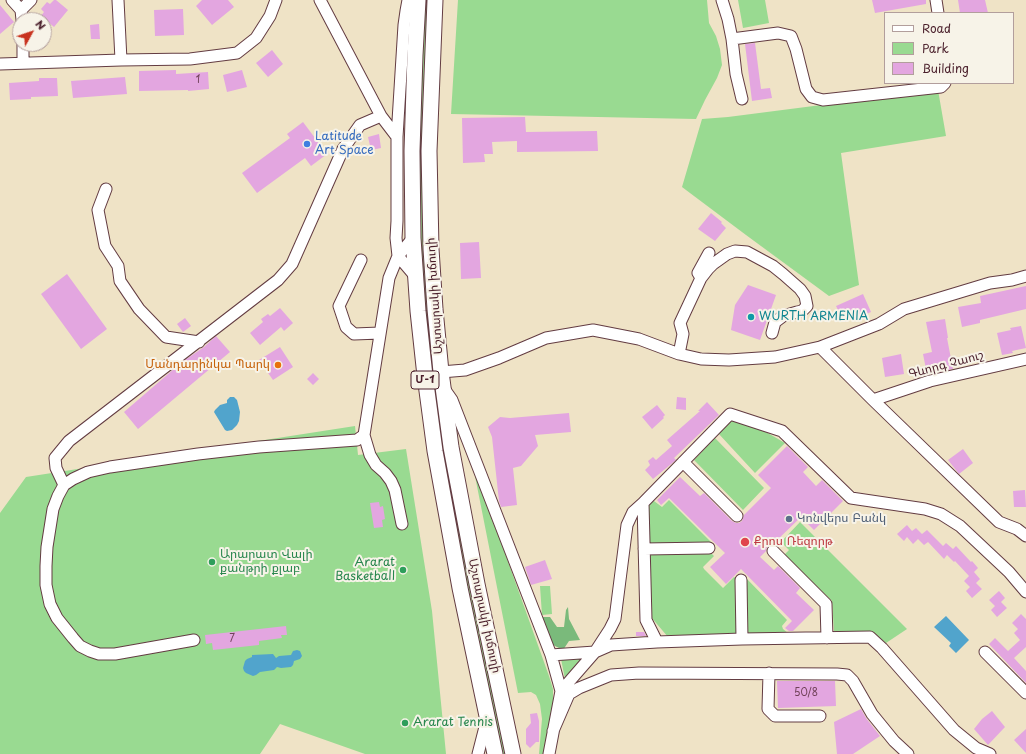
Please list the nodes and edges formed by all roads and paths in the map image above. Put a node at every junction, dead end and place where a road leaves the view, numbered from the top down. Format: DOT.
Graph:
graph roads {
  1 [pos="12,0"];
  2 [pos="31,0"];
  3 [pos="118,0"];
  4 [pos="276,0"];
  5 [pos="320,0"];
  6 [pos="408,0"];
  7 [pos="418,0"];
  8 [pos="435,0"];
  9 [pos="722,0"];
  10 [pos="936,0"];
  11 [pos="19,12"];
  12 [pos="23,12"];
  13 [pos="938,12"];
  14 [pos="732,39"];
  15 [pos="23,52"];
  16 [pos="122,60"];
  17 [pos="23,63"];
  18 [pos="0,64"];
  19 [pos="944,84"];
  20 [pos="742,99"];
  21 [pos="381,116"];
  22 [pos="398,137"];
  23 [pos="106,189"];
  24 [pos="413,238"];
  25 [pos="710,253"];
  26 [pos="398,256"];
  27 [pos="361,260"];
  28 [pos="415,276"];
  29 [pos="1026,276"];
  30 [pos="701,278"];
  31 [pos="772,332"];
  32 [pos="380,333"];
  33 [pos="198,342"];
  34 [pos="820,347"];
  35 [pos="679,354"];
  36 [pos="1026,359"];
  37 [pos="441,372"];
  38 [pos="443,388"];
  39 [pos="873,400"];
  40 [pos="364,435"];
  41 [pos="683,462"];
  42 [pos="64,485"];
  43 [pos="643,503"];
  44 [pos="737,516"];
  45 [pos="1026,523"];
  46 [pos="402,524"];
  47 [pos="1011,526"];
  48 [pos="1026,536"];
  49 [pos="710,548"];
  50 [pos="644,549"];
  51 [pos="773,551"];
  52 [pos="741,580"];
  53 [pos="1026,592"];
  54 [pos="827,638"];
  55 [pos="742,639"];
  56 [pos="194,640"];
  57 [pos="657,642"];
  58 [pos="595,652"];
  59 [pos="985,652"];
  60 [pos="551,655"];
  61 [pos="769,673"];
  62 [pos="560,691"];
  63 [pos="1026,693"];
  64 [pos="820,716"];
  65 [pos="487,717"];
  66 [pos="553,730"];
  67 [pos="491,734"];
  68 [pos="478,754"];
  69 [pos="489,754"];
  70 [pos="495,754"];
  71 [pos="513,754"];
  72 [pos="549,754"];
  73 [pos="908,754"];
  74 [pos="990,754"];
  1 -- 11 [label="street"];
  2 -- 12 [label="street"];
  3 -- 16 [label="street"];
  4 -- 16 [label="street"];
  5 -- 21 [label="street"];
  6 -- 22 [label="street"];
  7 -- 24 [label="highway, Աշտարակի խճուղի / Մ-1"];
  8 -- 37 [label="highway, Աշտարակի խճուղի / Մ-1"];
  9 -- 14 [label="street"];
  10 -- 13 [label="street"];
  14 -- 19 [label="street"];
  14 -- 20 [label="street"];
  15 -- 17 [label="street"];
  16 -- 17 [label="street"];
  17 -- 18 [label="street"];
  21 -- 22 [label="street"];
  21 -- 33 [label="street"];
  22 -- 26 [label="street"];
  23 -- 33 [label="street"];
  24 -- 26 [label="street"];
  24 -- 28 [label="highway, Աշտարակի խճուղի / Մ-1"];
  25 -- 30 [label="street"];
  26 -- 28 [label="street"];
  26 -- 32 [label="street"];
  27 -- 32 [label="street"];
  28 -- 65 [label="highway, Աշտարակի խճուղի / Մ-1"];
  29 -- 34 [label="street"];
  30 -- 31 [label="street"];
  30 -- 35 [label="street"];
  32 -- 40 [label="street"];
  33 -- 42 [label="street"];
  34 -- 35 [label="street"];
  34 -- 39 [label="street"];
  35 -- 37 [label="street"];
  36 -- 39 [label="street, Գևորգ Չաուշ"];
  37 -- 38 [label="highway, Աշտարակի խճուղի / Մ-1"];
  38 -- 60 [label="street"];
  38 -- 71 [label="highway, Աշտարակի խճուղի / Մ-1"];
  39 -- 47 [label="street"];
  40 -- 42 [label="street"];
  40 -- 46 [label="street"];
  41 -- 43 [label="street"];
  41 -- 44 [label="street"];
  41 -- 53 [label="street"];
  42 -- 56 [label="street"];
  43 -- 50 [label="street"];
  43 -- 58 [label="street"];
  45 -- 47 [label="street"];
  47 -- 48 [label="street"];
  49 -- 50 [label="street"];
  50 -- 57 [label="street"];
  51 -- 54 [label="street"];
  52 -- 55 [label="street"];
  54 -- 55 [label="street"];
  54 -- 74 [label="street"];
  55 -- 57 [label="street"];
  57 -- 58 [label="street"];
  58 -- 60 [label="street"];
  58 -- 62 [label="street"];
  59 -- 63 [label="street"];
  60 -- 62 [label="street"];
  61 -- 64 [label="street"];
  61 -- 66 [label="street"];
  61 -- 73 [label="street"];
  62 -- 66 [label="street"];
  65 -- 67 [label="highway, Աշտարակի խճուղի / Մ-1"];
  65 -- 68 [label="street"];
  66 -- 72 [label="street"];
  67 -- 69 [label="street"];
  67 -- 70 [label="highway, Աշտարակի խճուղի / Մ-1"];
}
